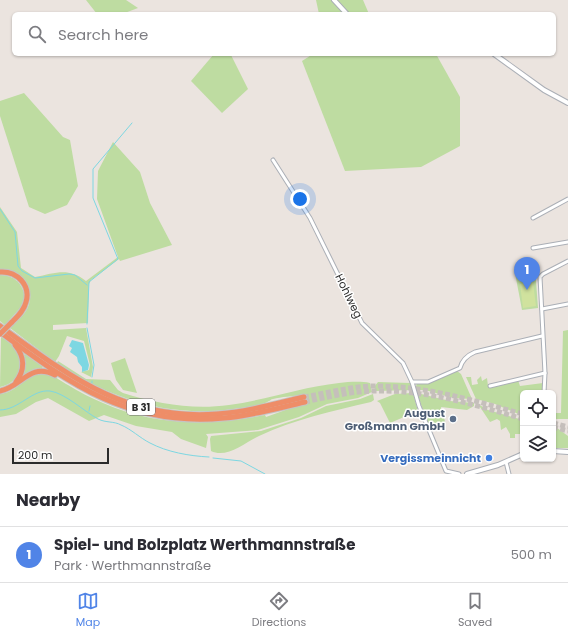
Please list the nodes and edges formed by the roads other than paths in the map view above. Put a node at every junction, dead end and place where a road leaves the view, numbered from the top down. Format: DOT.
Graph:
graph roads {
  1 [pos="334,0"];
  2 [pos="345,12"];
  3 [pos="497,56"];
  4 [pos="568,103"];
  5 [pos="273,160"];
  6 [pos="568,199"];
  7 [pos="533,218"];
  8 [pos="568,242"];
  9 [pos="533,248"];
  10 [pos="568,261"];
  11 [pos="0,272"];
  12 [pos="568,304"];
  13 [pos="542,309"];
  14 [pos="0,326"];
  15 [pos="0,333"];
  16 [pos="542,336"];
  17 [pos="9,338"];
  18 [pos="545,373"];
  19 [pos="68,381"];
  20 [pos="412,382"];
  21 [pos="14,384"];
  22 [pos="490,386"];
  23 [pos="544,390"];
  24 [pos="0,391"];
  25 [pos="556,451"];
  26 [pos="568,452"];
  27 [pos="520,455"];
  28 [pos="506,462"];
  29 [pos="486,468"];
  30 [pos="459,474"];
  31 [pos="467,474"];
  32 [pos="487,474"];
  33 [pos="509,474"];
  1 -- 2 [label="street"];
  3 -- 4 [label="street"];
  5 -- 20 [label="street, Hohlweg"];
  6 -- 7 [label="street"];
  8 -- 9 [label="street"];
  10 -- 13 [label="street"];
  11 -- 15 [label="highway, bridge"];
  12 -- 13 [label="street"];
  13 -- 16 [label="street"];
  14 -- 19 [label="highway, B 31"];
  15 -- 17 [label="highway, B 31"];
  16 -- 18 [label="street"];
  16 -- 20 [label="street"];
  17 -- 19 [label="highway, B 31"];
  17 -- 21 [label="highway"];
  18 -- 22 [label="street"];
  18 -- 23 [label="street"];
  19 -- 21 [label="highway"];
  20 -- 30 [label="street, Hohlweg"];
  21 -- 24 [label="highway"];
  25 -- 26 [label="street"];
  27 -- 28 [label="street"];
  28 -- 29 [label="street"];
  28 -- 33 [label="street"];
  29 -- 31 [label="street"];
  29 -- 32 [label="street"];
}
